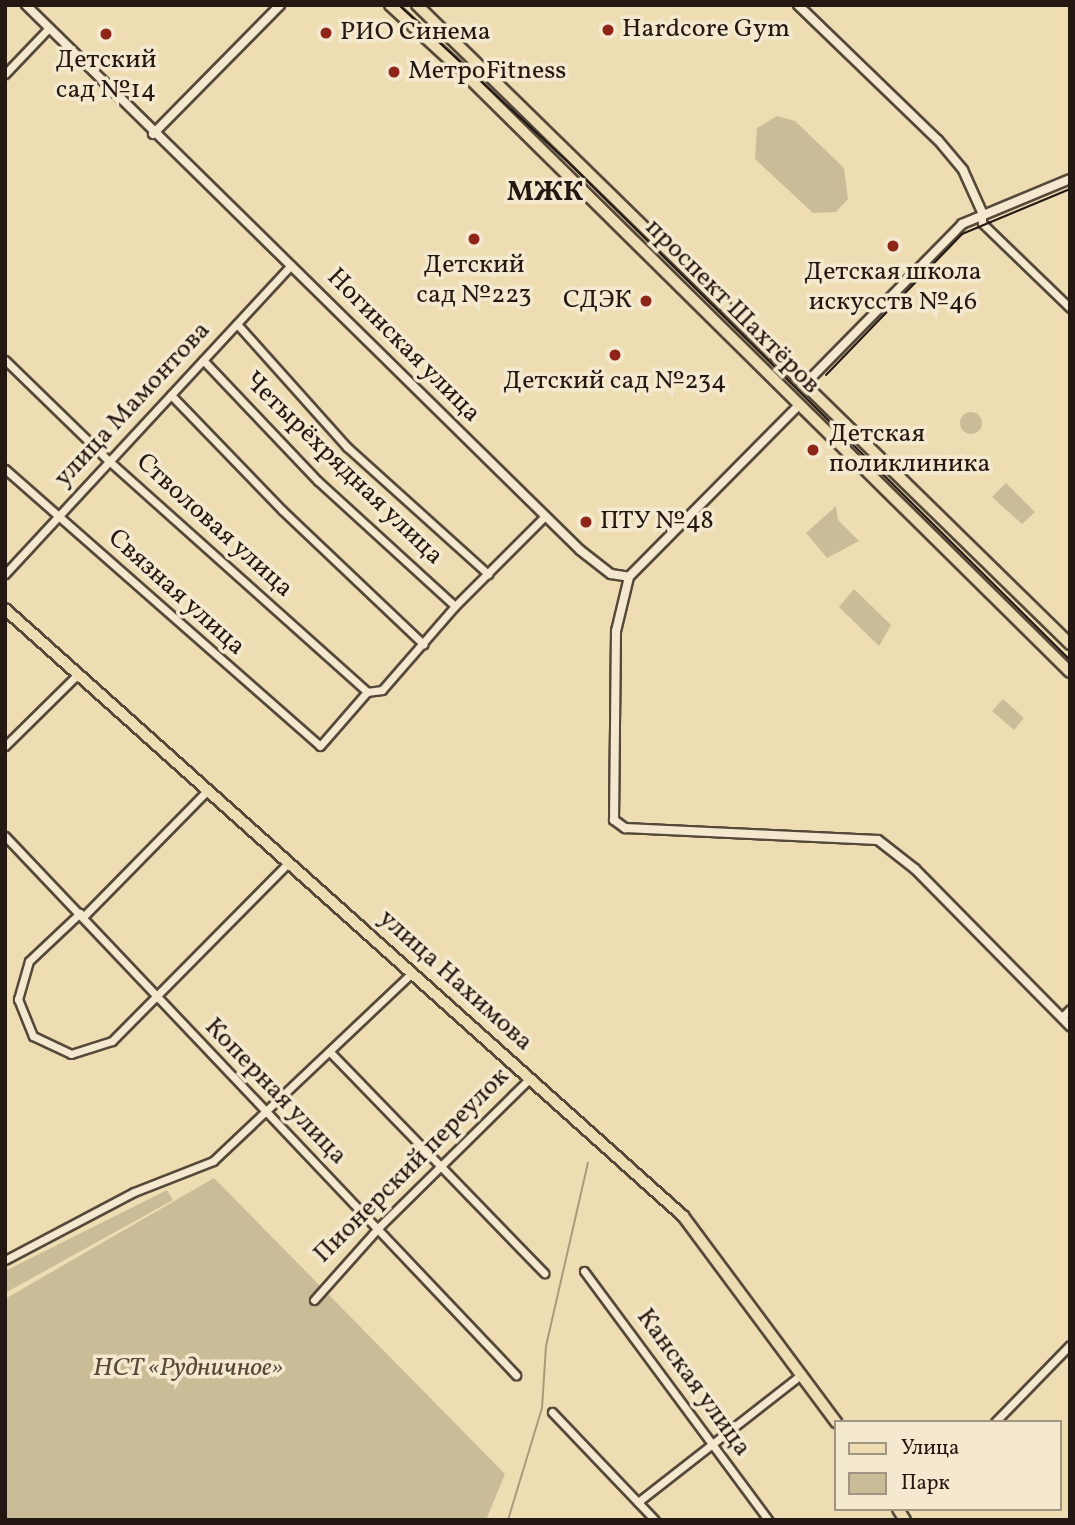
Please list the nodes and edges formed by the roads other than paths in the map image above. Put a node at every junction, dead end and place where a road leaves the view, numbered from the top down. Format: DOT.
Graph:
graph roads {
  1 [pos="26,5"];
  2 [pos="280,5"];
  3 [pos="390,5"];
  4 [pos="418,5"];
  5 [pos="798,5"];
  6 [pos="49,28"];
  7 [pos="5,74"];
  8 [pos="153,134"];
  9 [pos="1070,179"];
  10 [pos="982,212"];
  11 [pos="291,265"];
  12 [pos="1070,308"];
  13 [pos="237,324"];
  14 [pos="5,360"];
  15 [pos="202,360"];
  16 [pos="806,383"];
  17 [pos="170,395"];
  18 [pos="797,407"];
  19 [pos="109,461"];
  20 [pos="5,470"];
  21 [pos="59,516"];
  22 [pos="545,516"];
  23 [pos="5,574"];
  24 [pos="488,574"];
  25 [pos="629,577"];
  26 [pos="455,606"];
  27 [pos="5,609"];
  28 [pos="423,644"];
  29 [pos="1070,644"];
  30 [pos="1070,672"];
  31 [pos="78,674"];
  32 [pos="367,692"];
  33 [pos="5,746"];
  34 [pos="208,790"];
  35 [pos="5,836"];
  36 [pos="288,863"];
  37 [pos="81,915"];
  38 [pos="413,972"];
  39 [pos="156,998"];
  40 [pos="1070,1009"];
  41 [pos="1062,1017"];
  42 [pos="1070,1026"];
  43 [pos="330,1052"];
  44 [pos="530,1078"];
  45 [pos="265,1114"];
  46 [pos="443,1164"];
  47 [pos="379,1227"];
  48 [pos="5,1260"];
  49 [pos="584,1270"];
  50 [pos="544,1273"];
  51 [pos="314,1300"];
  52 [pos="1070,1345"];
  53 [pos="802,1374"];
  54 [pos="516,1375"];
  55 [pos="552,1412"];
  56 [pos="997,1420"];
  57 [pos="834,1421"];
  58 [pos="711,1443"];
  59 [pos="638,1502"];
  60 [pos="655,1520"];
  61 [pos="768,1520"];
  1 -- 6 [label="street, Ногинская улица"];
  2 -- 8 [label="street"];
  3 -- 18 [label="main road, проспект Шахтёров"];
  4 -- 16 [label="main road, проспект Шахтёров"];
  5 -- 10 [label="street"];
  6 -- 7 [label="street"];
  6 -- 8 [label="street, Ногинская улица"];
  8 -- 11 [label="street, Ногинская улица"];
  9 -- 10 [label="street"];
  10 -- 12 [label="street"];
  10 -- 16 [label="street"];
  11 -- 13 [label="street, улица Мамонтова"];
  11 -- 22 [label="street, Ногинская улица"];
  13 -- 15 [label="street, улица Мамонтова"];
  13 -- 24 [label="street"];
  14 -- 19 [label="street, Стволовая улица"];
  15 -- 17 [label="street, улица Мамонтова"];
  15 -- 26 [label="street, Четырёхрядная улица"];
  16 -- 29 [label="main road, проспект Шахтёров"];
  17 -- 19 [label="street, улица Мамонтова"];
  17 -- 28 [label="street"];
  18 -- 25 [label="street"];
  18 -- 30 [label="main road, проспект Шахтёров"];
  19 -- 21 [label="street, улица Мамонтова"];
  19 -- 32 [label="street, Стволовая улица"];
  20 -- 21 [label="street, Связная улица"];
  21 -- 23 [label="street, улица Мамонтова"];
  21 -- 32 [label="street, Связная улица"];
  22 -- 24 [label="street"];
  22 -- 25 [label="street, Ногинская улица"];
  24 -- 26 [label="street"];
  25 -- 41 [label="street"];
  26 -- 28 [label="street"];
  27 -- 31 [label="main road, улица Нахимова"];
  28 -- 32 [label="street"];
  31 -- 33 [label="street"];
  31 -- 34 [label="main road, улица Нахимова"];
  34 -- 36 [label="main road, улица Нахимова"];
  34 -- 37 [label="street"];
  35 -- 37 [label="street, Коперная улица"];
  36 -- 38 [label="main road, улица Нахимова"];
  36 -- 39 [label="street"];
  37 -- 39 [label="street, Коперная улица"];
  37 -- 39 [label="street"];
  38 -- 43 [label="street"];
  38 -- 44 [label="main road, улица Нахимова"];
  39 -- 45 [label="street, Коперная улица"];
  40 -- 41 [label="street"];
  41 -- 42 [label="street"];
  43 -- 45 [label="street"];
  43 -- 46 [label="street"];
  44 -- 46 [label="street, Пионерский переулок"];
  44 -- 53 [label="main road, улица Нахимова"];
  45 -- 47 [label="street, Коперная улица"];
  45 -- 48 [label="street"];
  46 -- 47 [label="street, Пионерский переулок"];
  46 -- 50 [label="street"];
  47 -- 51 [label="street, Пионерский переулок"];
  47 -- 54 [label="street, Коперная улица"];
  49 -- 58 [label="street, Канская улица"];
  52 -- 56 [label="street"];
  53 -- 57 [label="main road, улица Нахимова"];
  53 -- 58 [label="street"];
  55 -- 59 [label="street"];
  58 -- 59 [label="street"];
  58 -- 61 [label="street, Канская улица"];
  59 -- 60 [label="street"];
}
